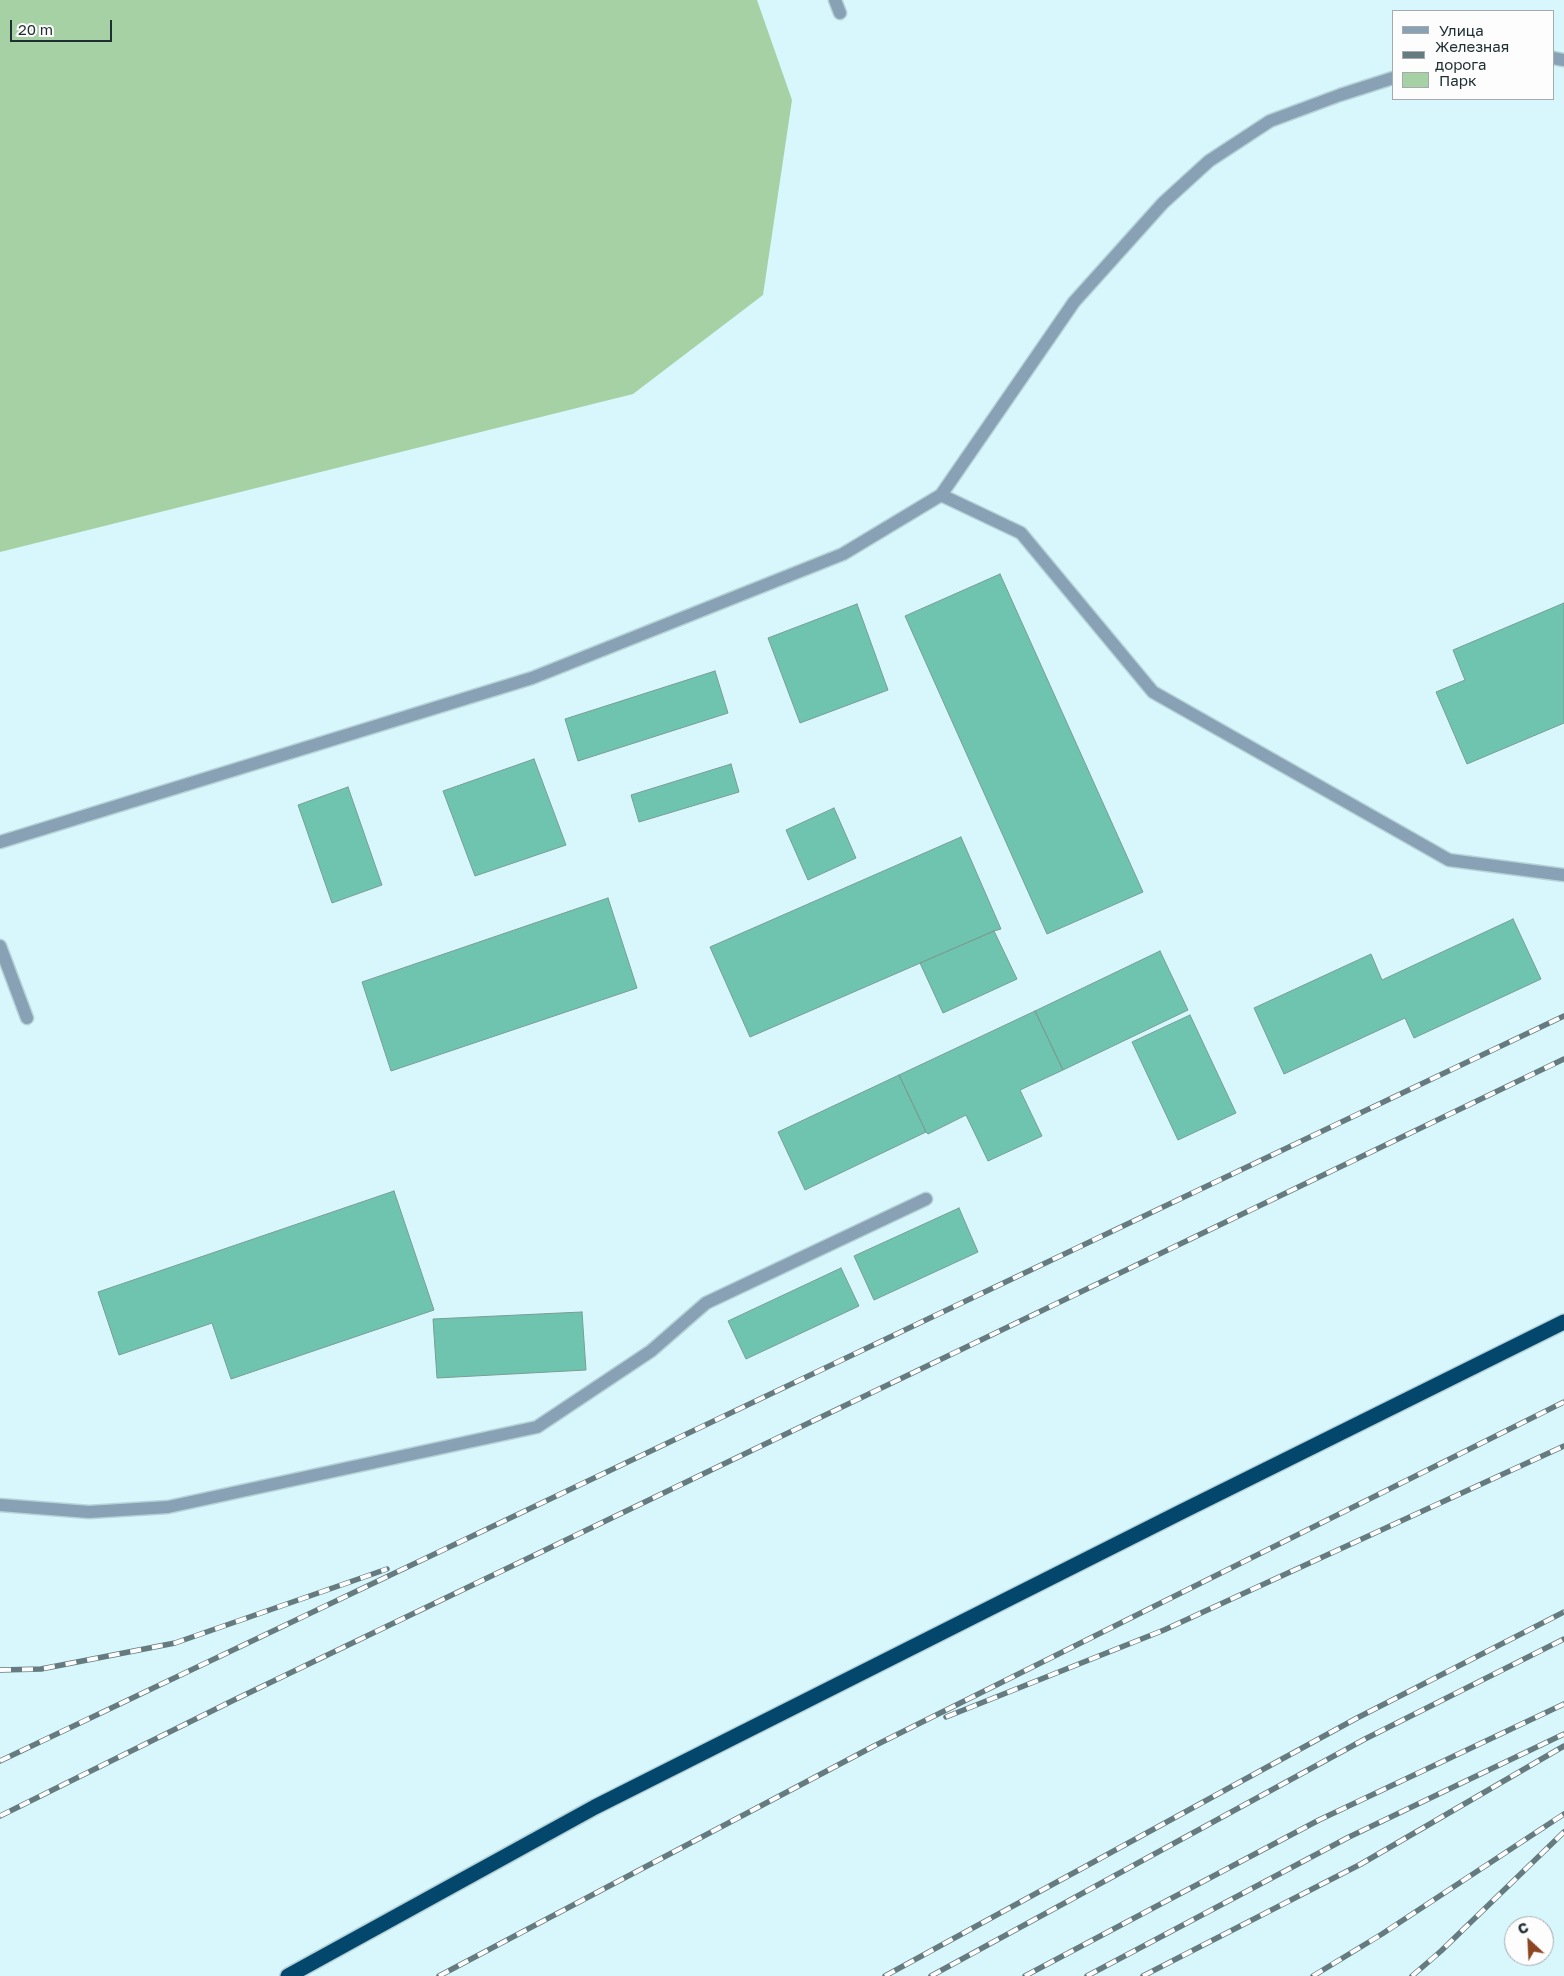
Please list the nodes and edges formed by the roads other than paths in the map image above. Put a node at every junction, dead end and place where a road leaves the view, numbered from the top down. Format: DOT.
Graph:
graph roads {
  1 [pos="835,0"];
  2 [pos="840,14"];
  3 [pos="1392,78"];
  4 [pos="941,495"];
  5 [pos="0,842"];
  6 [pos="1564,875"];
  7 [pos="0,946"];
  8 [pos="27,1018"];
  9 [pos="926,1199"];
  10 [pos="1564,1322"];
  11 [pos="0,1504"];
  12 [pos="288,1976"];
  1 -- 2 [label="street"];
  3 -- 4 [label="street"];
  4 -- 5 [label="street"];
  4 -- 6 [label="street"];
  7 -- 8 [label="street"];
  9 -- 11 [label="street"];
  10 -- 12 [label="highway"];
}
